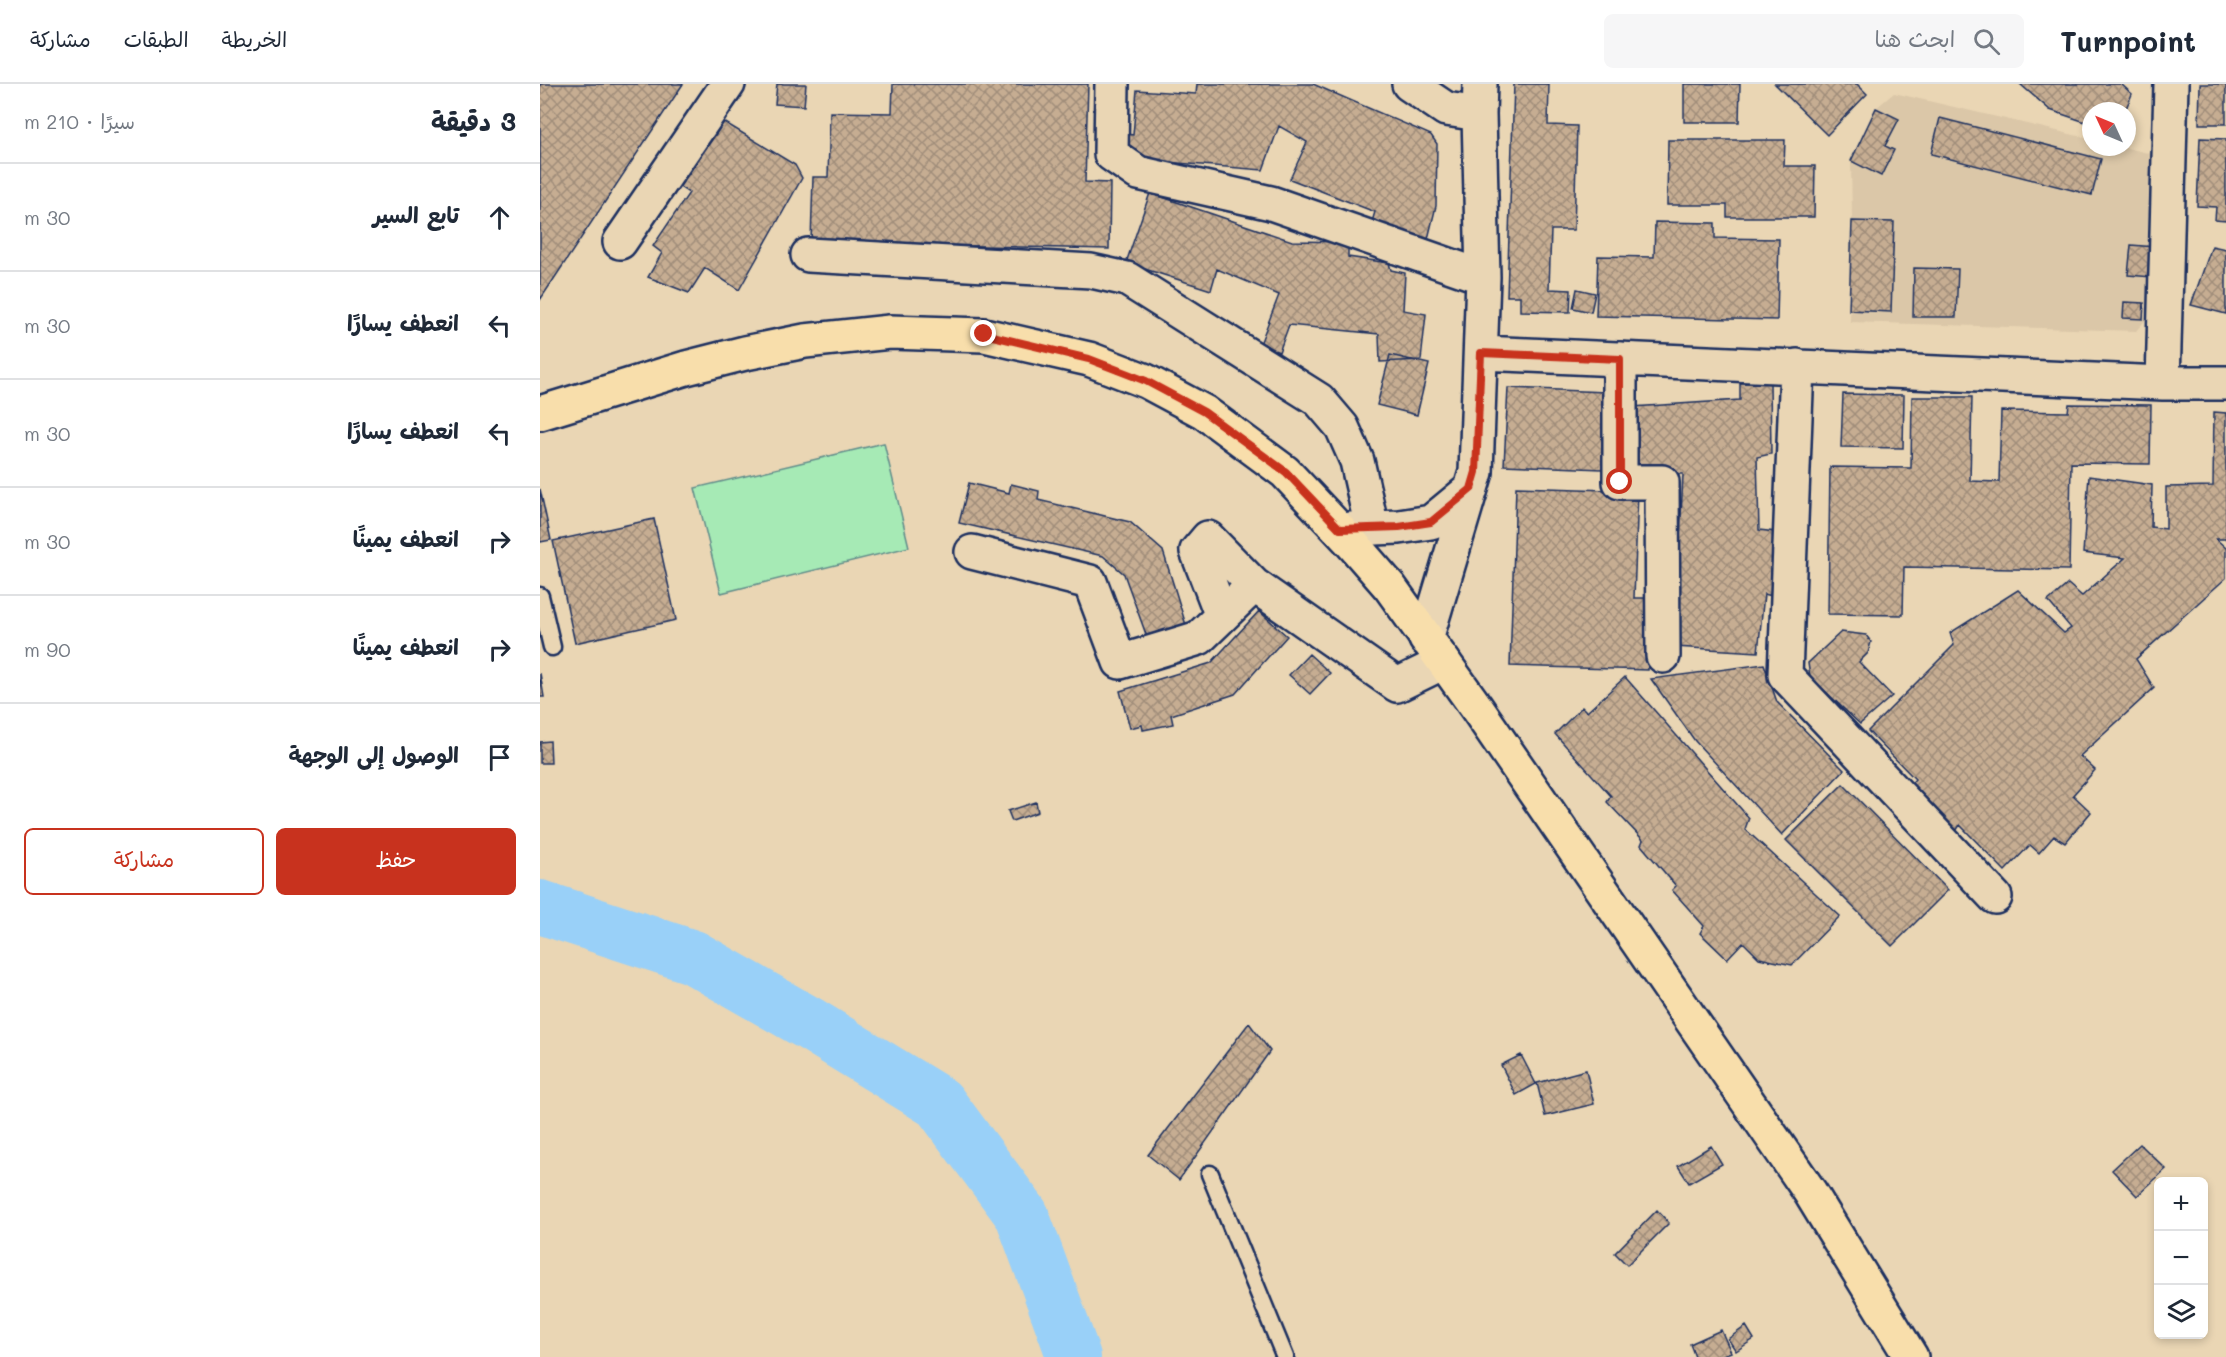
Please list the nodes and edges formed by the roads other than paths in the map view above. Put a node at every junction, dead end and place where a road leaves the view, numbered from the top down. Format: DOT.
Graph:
graph roads {
  1 [pos="728,84"];
  2 [pos="1112,84"];
  3 [pos="1408,84"];
  4 [pos="2171,84"];
  5 [pos="1479,99"];
  6 [pos="620,242"];
  7 [pos="808,255"];
  8 [pos="1483,277"];
  9 [pos="1481,353"];
  10 [pos="1620,359"];
  11 [pos="1797,366"];
  12 [pos="2163,383"];
  13 [pos="2226,383"];
  14 [pos="540,413"];
  15 [pos="1471,489"];
  16 [pos="1372,528"];
  17 [pos="1340,529"];
  18 [pos="972,552"];
  19 [pos="1254,585"];
  20 [pos="540,596"];
  21 [pos="1222,616"];
  22 [pos="552,646"];
  23 [pos="1435,650"];
  24 [pos="1663,656"];
  25 [pos="1995,897"];
  26 [pos="1210,1174"];
  27 [pos="1285,1357"];
  28 [pos="1911,1357"];
  1 -- 6 [label="street"];
  2 -- 8 [label="street"];
  3 -- 5 [label="street"];
  4 -- 12 [label="street"];
  5 -- 8 [label="street"];
  7 -- 16 [label="street"];
  8 -- 9 [label="street"];
  9 -- 10 [label="street"];
  9 -- 15 [label="street"];
  10 -- 11 [label="street"];
  10 -- 24 [label="street"];
  11 -- 12 [label="street"];
  11 -- 25 [label="street"];
  12 -- 13 [label="street"];
  14 -- 17 [label="main road"];
  15 -- 16 [label="street"];
  15 -- 23 [label="street"];
  16 -- 17 [label="street"];
  17 -- 23 [label="main road"];
  18 -- 21 [label="street"];
  19 -- 21 [label="street"];
  19 -- 21 [label="street"];
  19 -- 23 [label="street"];
  20 -- 22 [label="lane"];
  23 -- 28 [label="main road"];
  26 -- 27 [label="lane"];
}
